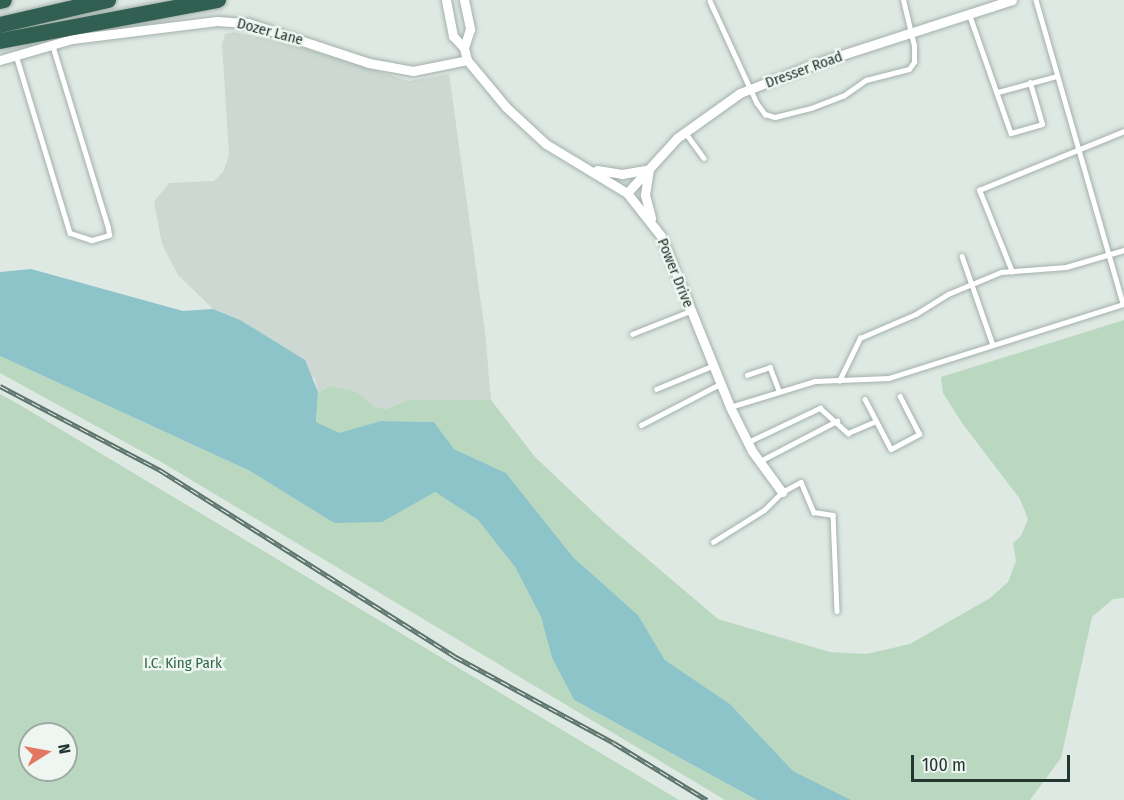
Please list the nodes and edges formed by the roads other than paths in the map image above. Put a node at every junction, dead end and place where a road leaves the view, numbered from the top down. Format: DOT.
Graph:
graph roads {
  1 [pos="108,0"];
  2 [pos="218,0"];
  3 [pos="446,0"];
  4 [pos="464,0"];
  5 [pos="903,0"];
  6 [pos="1012,0"];
  7 [pos="1036,0"];
  8 [pos="710,2"];
  9 [pos="970,16"];
  10 [pos="0,26"];
  11 [pos="913,35"];
  12 [pos="0,41"];
  13 [pos="52,44"];
  14 [pos="464,48"];
  15 [pos="16,55"];
  16 [pos="0,60"];
  17 [pos="467,60"];
  18 [pos="1058,76"];
  19 [pos="1030,83"];
  20 [pos="753,88"];
  21 [pos="998,92"];
  22 [pos="1124,131"];
  23 [pos="685,132"];
  24 [pos="1079,150"];
  25 [pos="704,158"];
  26 [pos="649,169"];
  27 [pos="592,170"];
  28 [pos="627,193"];
  29 [pos="655,228"];
  30 [pos="1124,250"];
  31 [pos="1109,255"];
  32 [pos="962,256"];
  33 [pos="1012,272"];
  34 [pos="972,284"];
  35 [pos="1124,304"];
  36 [pos="690,311"];
  37 [pos="633,334"];
  38 [pos="993,345"];
  39 [pos="712,366"];
  40 [pos="747,375"];
  41 [pos="839,381"];
  42 [pos="720,384"];
  43 [pos="656,389"];
  44 [pos="779,390"];
  45 [pos="900,397"];
  46 [pos="865,399"];
  47 [pos="730,407"];
  48 [pos="837,421"];
  49 [pos="876,421"];
  50 [pos="641,425"];
  51 [pos="748,442"];
  52 [pos="760,461"];
  53 [pos="782,492"];
  54 [pos="713,542"];
  55 [pos="837,611"];
  1 -- 10 [label="highway"];
  2 -- 12 [label="highway"];
  3 -- 14 [label="street, Power Drive"];
  4 -- 14 [label="street, Power Drive"];
  5 -- 11 [label="lane"];
  6 -- 9 [label="street, Dresser Road"];
  7 -- 18 [label="lane"];
  8 -- 20 [label="lane"];
  9 -- 11 [label="street, Dresser Road"];
  9 -- 21 [label="lane"];
  11 -- 20 [label="street, Dresser Road"];
  11 -- 20 [label="lane"];
  13 -- 15 [label="street, Dozer Lane"];
  13 -- 15 [label="lane"];
  13 -- 17 [label="street, Dozer Lane"];
  14 -- 17 [label="street, Power Drive"];
  15 -- 16 [label="street, Dozer Lane"];
  17 -- 27 [label="street, Power Drive"];
  18 -- 19 [label="lane"];
  18 -- 24 [label="lane"];
  19 -- 21 [label="lane"];
  19 -- 21 [label="lane"];
  20 -- 23 [label="street, Dresser Road"];
  22 -- 24 [label="lane"];
  23 -- 25 [label="lane"];
  23 -- 26 [label="street, Dresser Road"];
  24 -- 31 [label="lane"];
  24 -- 33 [label="lane"];
  26 -- 27 [label="street"];
  26 -- 28 [label="street, Dresser Road"];
  26 -- 29 [label="street"];
  27 -- 28 [label="street, Power Drive"];
  28 -- 29 [label="street, Power Drive"];
  29 -- 36 [label="street, Power Drive"];
  30 -- 31 [label="lane"];
  31 -- 33 [label="lane"];
  31 -- 35 [label="lane"];
  32 -- 34 [label="lane"];
  33 -- 34 [label="lane"];
  34 -- 38 [label="lane"];
  34 -- 41 [label="lane"];
  35 -- 38 [label="lane"];
  36 -- 37 [label="lane"];
  36 -- 39 [label="street, Power Drive"];
  38 -- 41 [label="lane"];
  39 -- 42 [label="street, Power Drive"];
  39 -- 43 [label="lane"];
  40 -- 44 [label="lane"];
  41 -- 44 [label="lane"];
  42 -- 47 [label="street, Power Drive"];
  42 -- 50 [label="lane"];
  44 -- 47 [label="lane"];
  45 -- 49 [label="lane"];
  46 -- 49 [label="lane"];
  47 -- 51 [label="street, Power Drive"];
  48 -- 49 [label="lane"];
  48 -- 51 [label="lane"];
  48 -- 52 [label="lane"];
  51 -- 52 [label="street, Power Drive"];
  52 -- 53 [label="street, Power Drive"];
  53 -- 54 [label="lane"];
  53 -- 55 [label="lane"];
}
